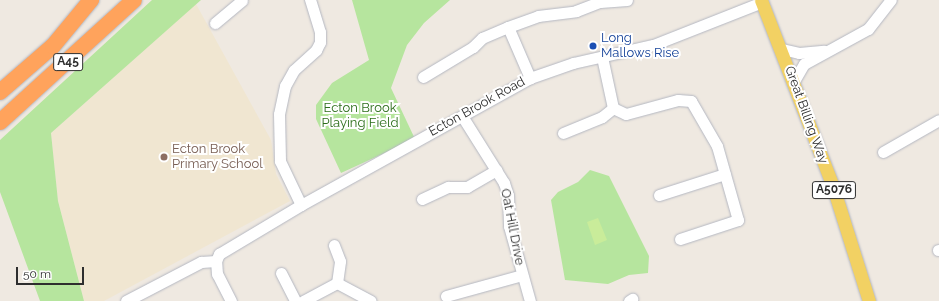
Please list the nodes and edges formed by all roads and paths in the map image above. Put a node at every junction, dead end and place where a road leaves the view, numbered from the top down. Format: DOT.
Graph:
graph roads {
  1 [pos="91,0"];
  2 [pos="102,0"];
  3 [pos="134,0"];
  4 [pos="242,0"];
  5 [pos="310,0"];
  6 [pos="627,0"];
  7 [pos="891,0"];
  8 [pos="761,1"];
  9 [pos="215,23"];
  10 [pos="508,26"];
  11 [pos="53,46"];
  12 [pos="782,49"];
  13 [pos="825,51"];
  14 [pos="602,57"];
  15 [pos="423,77"];
  16 [pos="530,78"];
  17 [pos="794,81"];
  18 [pos="0,92"];
  19 [pos="613,108"];
  20 [pos="462,116"];
  21 [pos="0,122"];
  22 [pos="937,124"];
  23 [pos="563,133"];
  24 [pos="883,152"];
  25 [pos="496,170"];
  26 [pos="725,174"];
  27 [pos="659,195"];
  28 [pos="422,199"];
  29 [pos="301,205"];
  30 [pos="680,240"];
  31 [pos="334,245"];
  32 [pos="216,260"];
  33 [pos="281,273"];
  34 [pos="522,275"];
  35 [pos="337,283"];
  36 [pos="446,296"];
  37 [pos="126,301"];
  38 [pos="231,301"];
  39 [pos="295,301"];
  40 [pos="302,301"];
  41 [pos="371,301"];
  42 [pos="530,301"];
  43 [pos="869,301"];
  1 -- 11 [label="highway"];
  2 -- 11 [label="highway, A45"];
  3 -- 21 [label="highway, A45"];
  4 -- 9 [label="street"];
  5 -- 29 [label="street"];
  6 -- 10 [label="street"];
  7 -- 13 [label="street"];
  8 -- 12 [label="main road, Great Billing Way / A5076"];
  8 -- 14 [label="street, Ecton Brook Road"];
  10 -- 15 [label="street"];
  10 -- 16 [label="street"];
  11 -- 18 [label="highway, A45"];
  12 -- 13 [label="street"];
  12 -- 17 [label="main road, Great Billing Way / A5076"];
  13 -- 17 [label="street"];
  14 -- 16 [label="street, Ecton Brook Road"];
  14 -- 19 [label="street"];
  16 -- 20 [label="street, Ecton Brook Road"];
  17 -- 43 [label="main road, Great Billing Way / A5076"];
  19 -- 23 [label="street"];
  19 -- 26 [label="street"];
  20 -- 25 [label="street, Oat Hill Drive"];
  20 -- 29 [label="street, Ecton Brook Road"];
  22 -- 24 [label="street"];
  25 -- 28 [label="street"];
  25 -- 34 [label="street, Oat Hill Drive"];
  26 -- 27 [label="street"];
  26 -- 30 [label="street"];
  29 -- 32 [label="street, Ecton Brook Road"];
  31 -- 35 [label="street"];
  32 -- 37 [label="street"];
  32 -- 38 [label="street"];
  33 -- 39 [label="street"];
  34 -- 36 [label="street"];
  34 -- 42 [label="street, Oat Hill Drive"];
  35 -- 40 [label="street"];
  35 -- 41 [label="street"];
}
